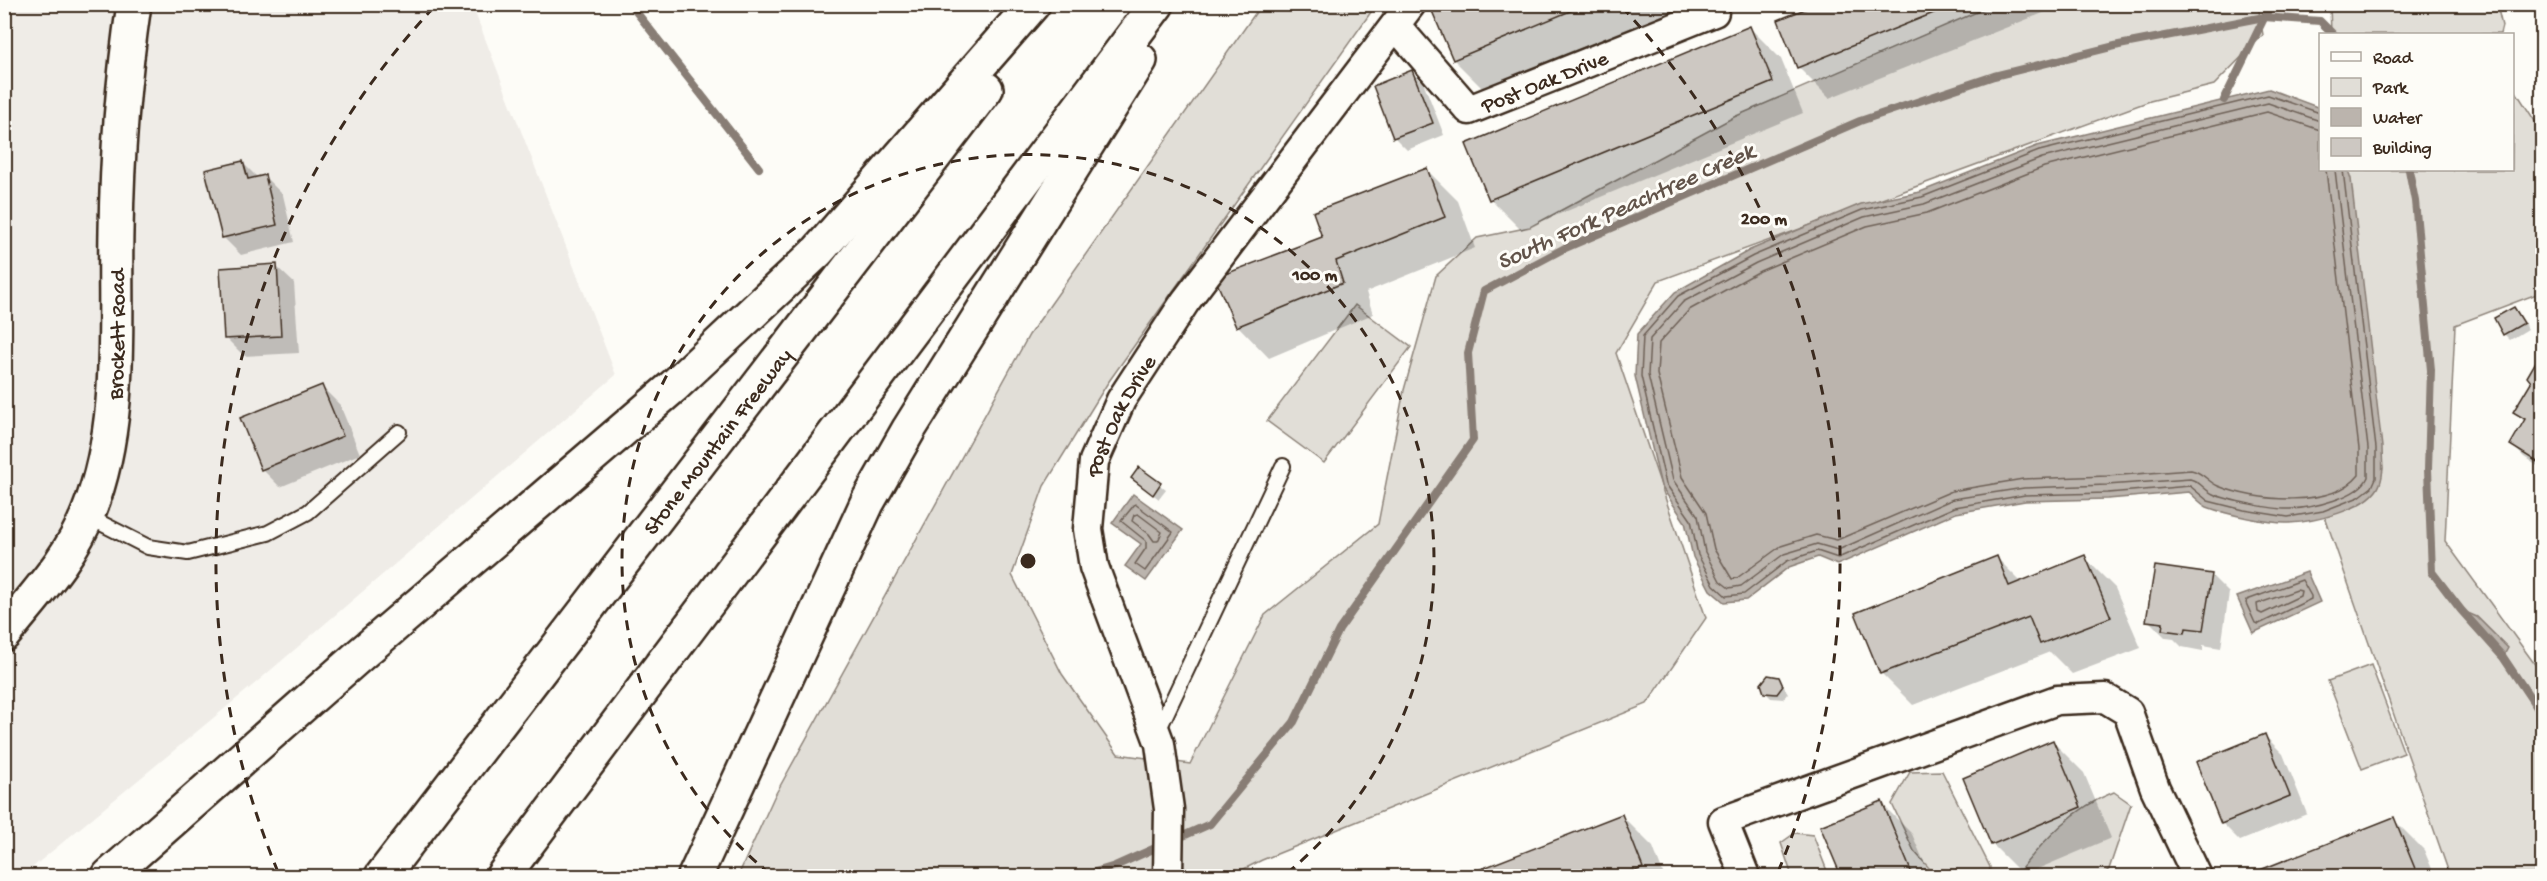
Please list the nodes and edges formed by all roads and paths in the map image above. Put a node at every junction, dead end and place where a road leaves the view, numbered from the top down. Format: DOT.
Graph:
graph roads {
  1 [pos="134,4"];
  2 [pos="1033,4"];
  3 [pos="1051,4"];
  4 [pos="1157,4"];
  5 [pos="1175,4"];
  6 [pos="1711,4"];
  7 [pos="1403,15"];
  8 [pos="399,432"];
  9 [pos="1283,466"];
  10 [pos="87,516"];
  11 [pos="4,634"];
  12 [pos="1156,735"];
  13 [pos="1168,871"];
  14 [pos="109,876"];
  15 [pos="382,876"];
  16 [pos="503,876"];
  17 [pos="695,876"];
  18 [pos="1745,876"];
  19 [pos="2197,876"];
  1 -- 10 [label="main road, Brockett Road"];
  2 -- 14 [label="main road"];
  3 -- 15 [label="main road, Stone Mountain Freeway"];
  4 -- 16 [label="main road"];
  5 -- 17 [label="main road"];
  6 -- 7 [label="street, Post Oak Drive"];
  7 -- 12 [label="street, Post Oak Drive"];
  8 -- 10 [label="lane"];
  9 -- 12 [label="lane"];
  10 -- 11 [label="main road, Brockett Road"];
  12 -- 13 [label="street, Post Oak Drive"];
  18 -- 19 [label="street"];
}
